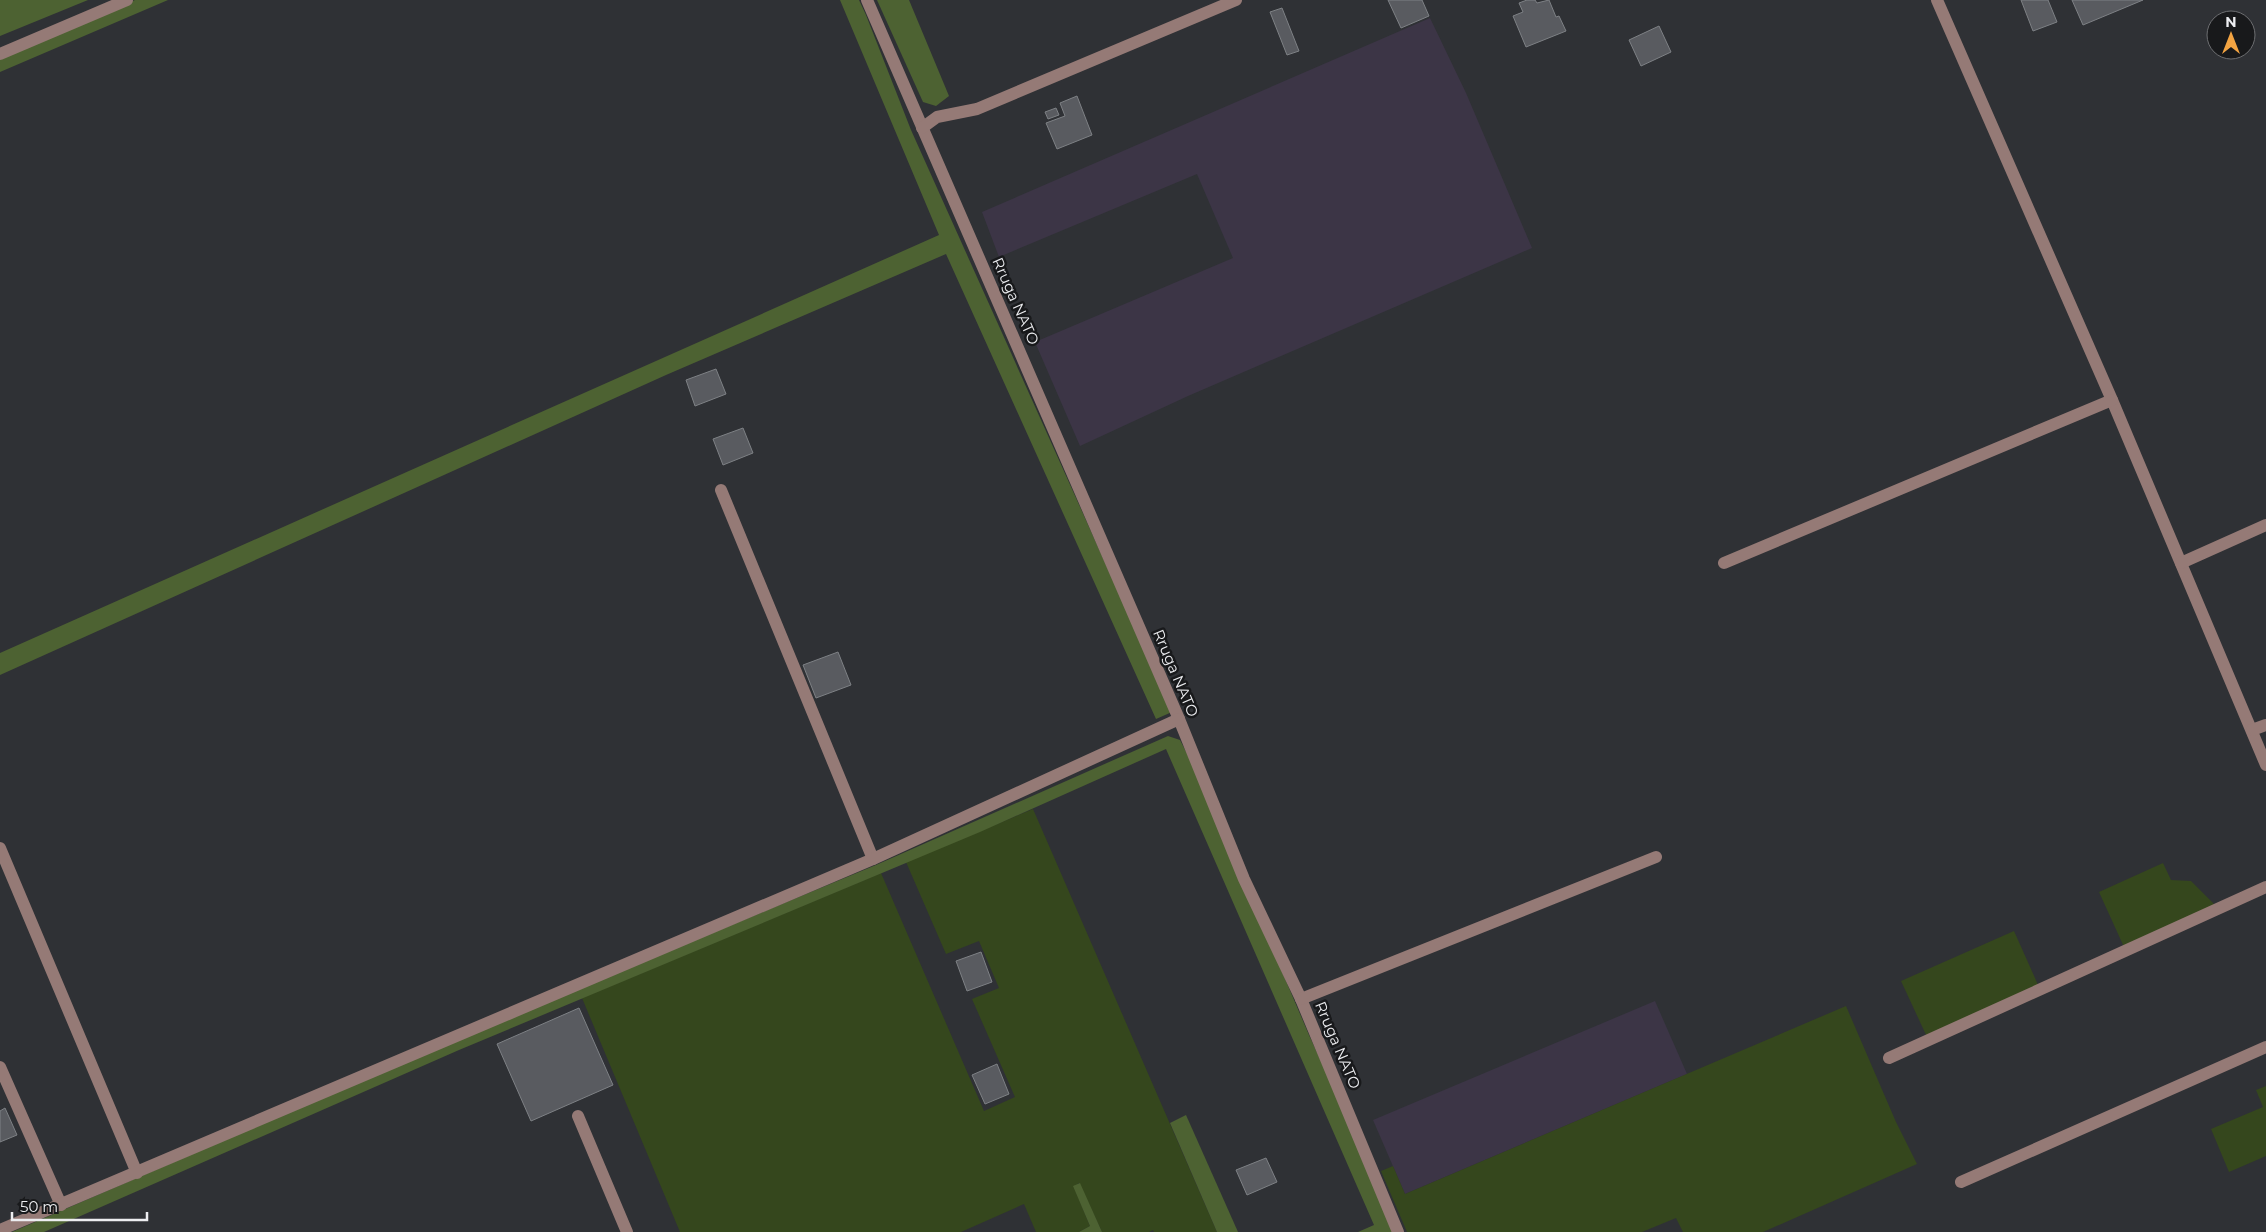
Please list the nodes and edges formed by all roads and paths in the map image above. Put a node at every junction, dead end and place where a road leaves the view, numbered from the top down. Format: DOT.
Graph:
graph roads {
  1 [pos="127,0"];
  2 [pos="867,0"];
  3 [pos="1236,0"];
  4 [pos="1937,0"];
  5 [pos="0,54"];
  6 [pos="922,128"];
  7 [pos="2112,400"];
  8 [pos="721,490"];
  9 [pos="2266,526"];
  10 [pos="1724,563"];
  11 [pos="2181,563"];
  12 [pos="1178,719"];
  13 [pos="2266,725"];
  14 [pos="2252,730"];
  15 [pos="2266,765"];
  16 [pos="0,848"];
  17 [pos="1656,856"];
  18 [pos="872,859"];
  19 [pos="2266,887"];
  20 [pos="1301,999"];
  21 [pos="2266,1047"];
  22 [pos="1889,1058"];
  23 [pos="0,1067"];
  24 [pos="578,1116"];
  25 [pos="137,1173"];
  26 [pos="1960,1182"];
  27 [pos="60,1205"];
  28 [pos="0,1230"];
  29 [pos="626,1232"];
  30 [pos="1398,1232"];
  1 -- 5 [label="street"];
  2 -- 6 [label="street, Rruga NATO"];
  3 -- 6 [label="street"];
  4 -- 7 [label="street"];
  6 -- 12 [label="street, Rruga NATO"];
  7 -- 10 [label="street"];
  7 -- 11 [label="street"];
  8 -- 18 [label="street"];
  9 -- 11 [label="street"];
  11 -- 14 [label="street"];
  12 -- 18 [label="street"];
  12 -- 20 [label="street, Rruga NATO"];
  13 -- 14 [label="street"];
  14 -- 15 [label="street"];
  16 -- 25 [label="street"];
  17 -- 20 [label="street"];
  18 -- 25 [label="street"];
  19 -- 22 [label="street"];
  20 -- 30 [label="street, Rruga NATO"];
  21 -- 26 [label="street"];
  23 -- 27 [label="street"];
  24 -- 29 [label="street"];
  25 -- 27 [label="street"];
  27 -- 28 [label="street"];
}
